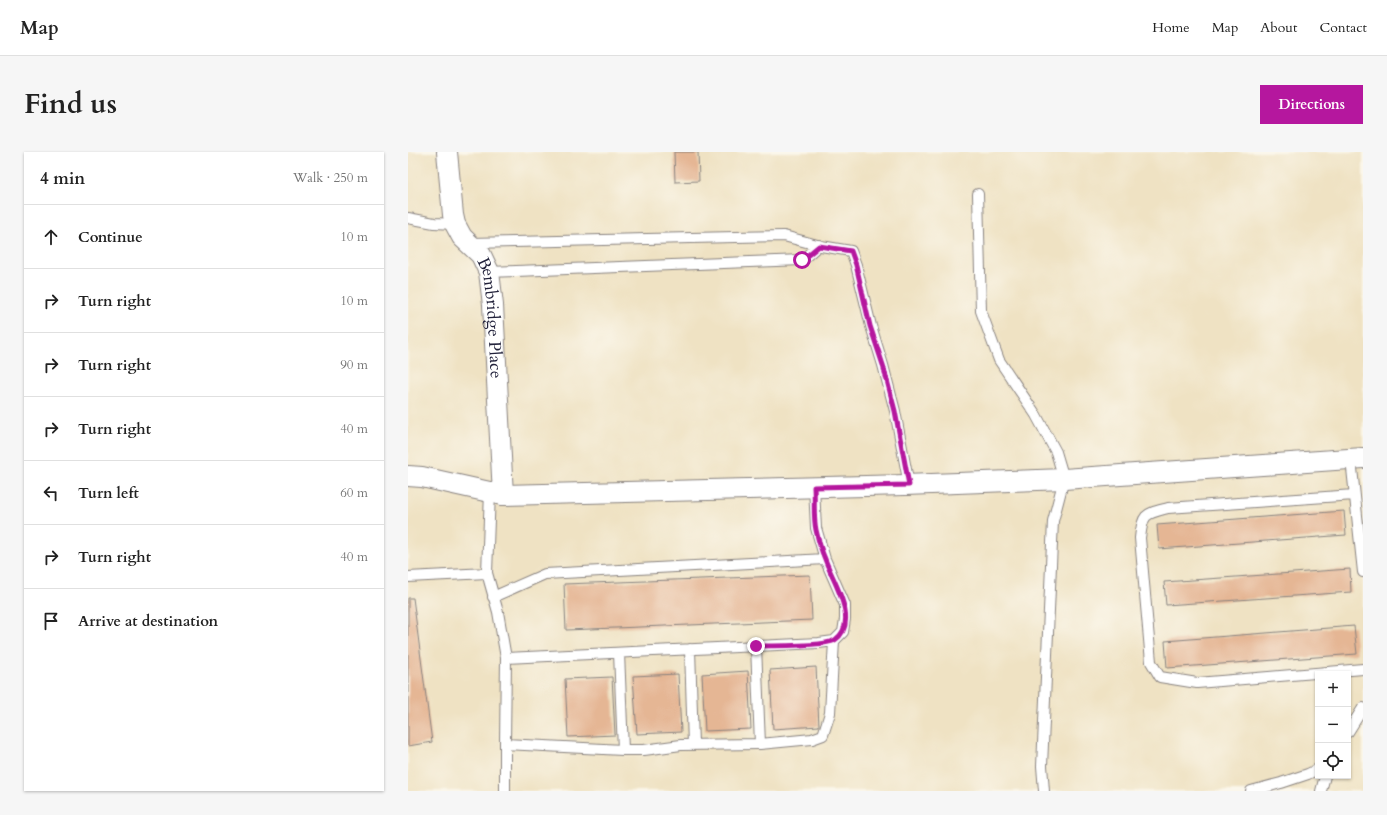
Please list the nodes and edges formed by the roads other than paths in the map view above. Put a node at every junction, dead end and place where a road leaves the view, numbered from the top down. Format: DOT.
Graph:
graph roads {
  1 [pos="447,152"];
  2 [pos="978,194"];
  3 [pos="408,218"];
  4 [pos="455,224"];
  5 [pos="470,244"];
  6 [pos="819,246"];
  7 [pos="489,272"];
  8 [pos="1357,458"];
  9 [pos="408,476"];
  10 [pos="1064,479"];
  11 [pos="909,485"];
  12 [pos="814,487"];
  13 [pos="496,493"];
  14 [pos="1354,495"];
  15 [pos="825,559"];
  16 [pos="1363,572"];
  17 [pos="487,573"];
  18 [pos="408,577"];
  19 [pos="494,597"];
  20 [pos="834,641"];
  21 [pos="756,646"];
  22 [pos="690,650"];
  23 [pos="620,653"];
  24 [pos="506,658"];
  25 [pos="1363,669"];
  26 [pos="1363,708"];
  27 [pos="1351,727"];
  28 [pos="505,744"];
  29 [pos="760,744"];
  30 [pos="693,745"];
  31 [pos="623,750"];
  32 [pos="1315,770"];
  33 [pos="1324,779"];
  34 [pos="505,791"];
  35 [pos="1044,791"];
  36 [pos="1251,791"];
  37 [pos="1322,791"];
  1 -- 4 [label="street, Bembridge Place"];
  2 -- 10 [label="lane"];
  3 -- 4 [label="lane"];
  4 -- 5 [label="street, Bembridge Place"];
  5 -- 6 [label="lane"];
  5 -- 7 [label="street, Bembridge Place"];
  6 -- 7 [label="lane"];
  6 -- 11 [label="lane"];
  7 -- 13 [label="street, Bembridge Place"];
  8 -- 10 [label="street"];
  8 -- 14 [label="lane"];
  9 -- 13 [label="street"];
  10 -- 11 [label="street"];
  10 -- 35 [label="lane"];
  11 -- 12 [label="street"];
  12 -- 13 [label="street"];
  12 -- 15 [label="lane"];
  13 -- 17 [label="lane"];
  14 -- 16 [label="lane"];
  14 -- 25 [label="lane"];
  15 -- 19 [label="lane"];
  15 -- 20 [label="lane"];
  17 -- 18 [label="lane"];
  17 -- 19 [label="lane"];
  19 -- 24 [label="lane"];
  20 -- 21 [label="lane"];
  20 -- 29 [label="lane"];
  21 -- 22 [label="lane"];
  21 -- 29 [label="lane"];
  22 -- 23 [label="lane"];
  22 -- 30 [label="lane"];
  23 -- 24 [label="lane"];
  23 -- 31 [label="lane"];
  24 -- 28 [label="lane"];
  26 -- 27 [label="lane"];
  28 -- 31 [label="lane"];
  28 -- 34 [label="lane"];
  29 -- 30 [label="lane"];
  30 -- 31 [label="lane"];
  32 -- 36 [label="lane"];
  33 -- 37 [label="lane"];
}
